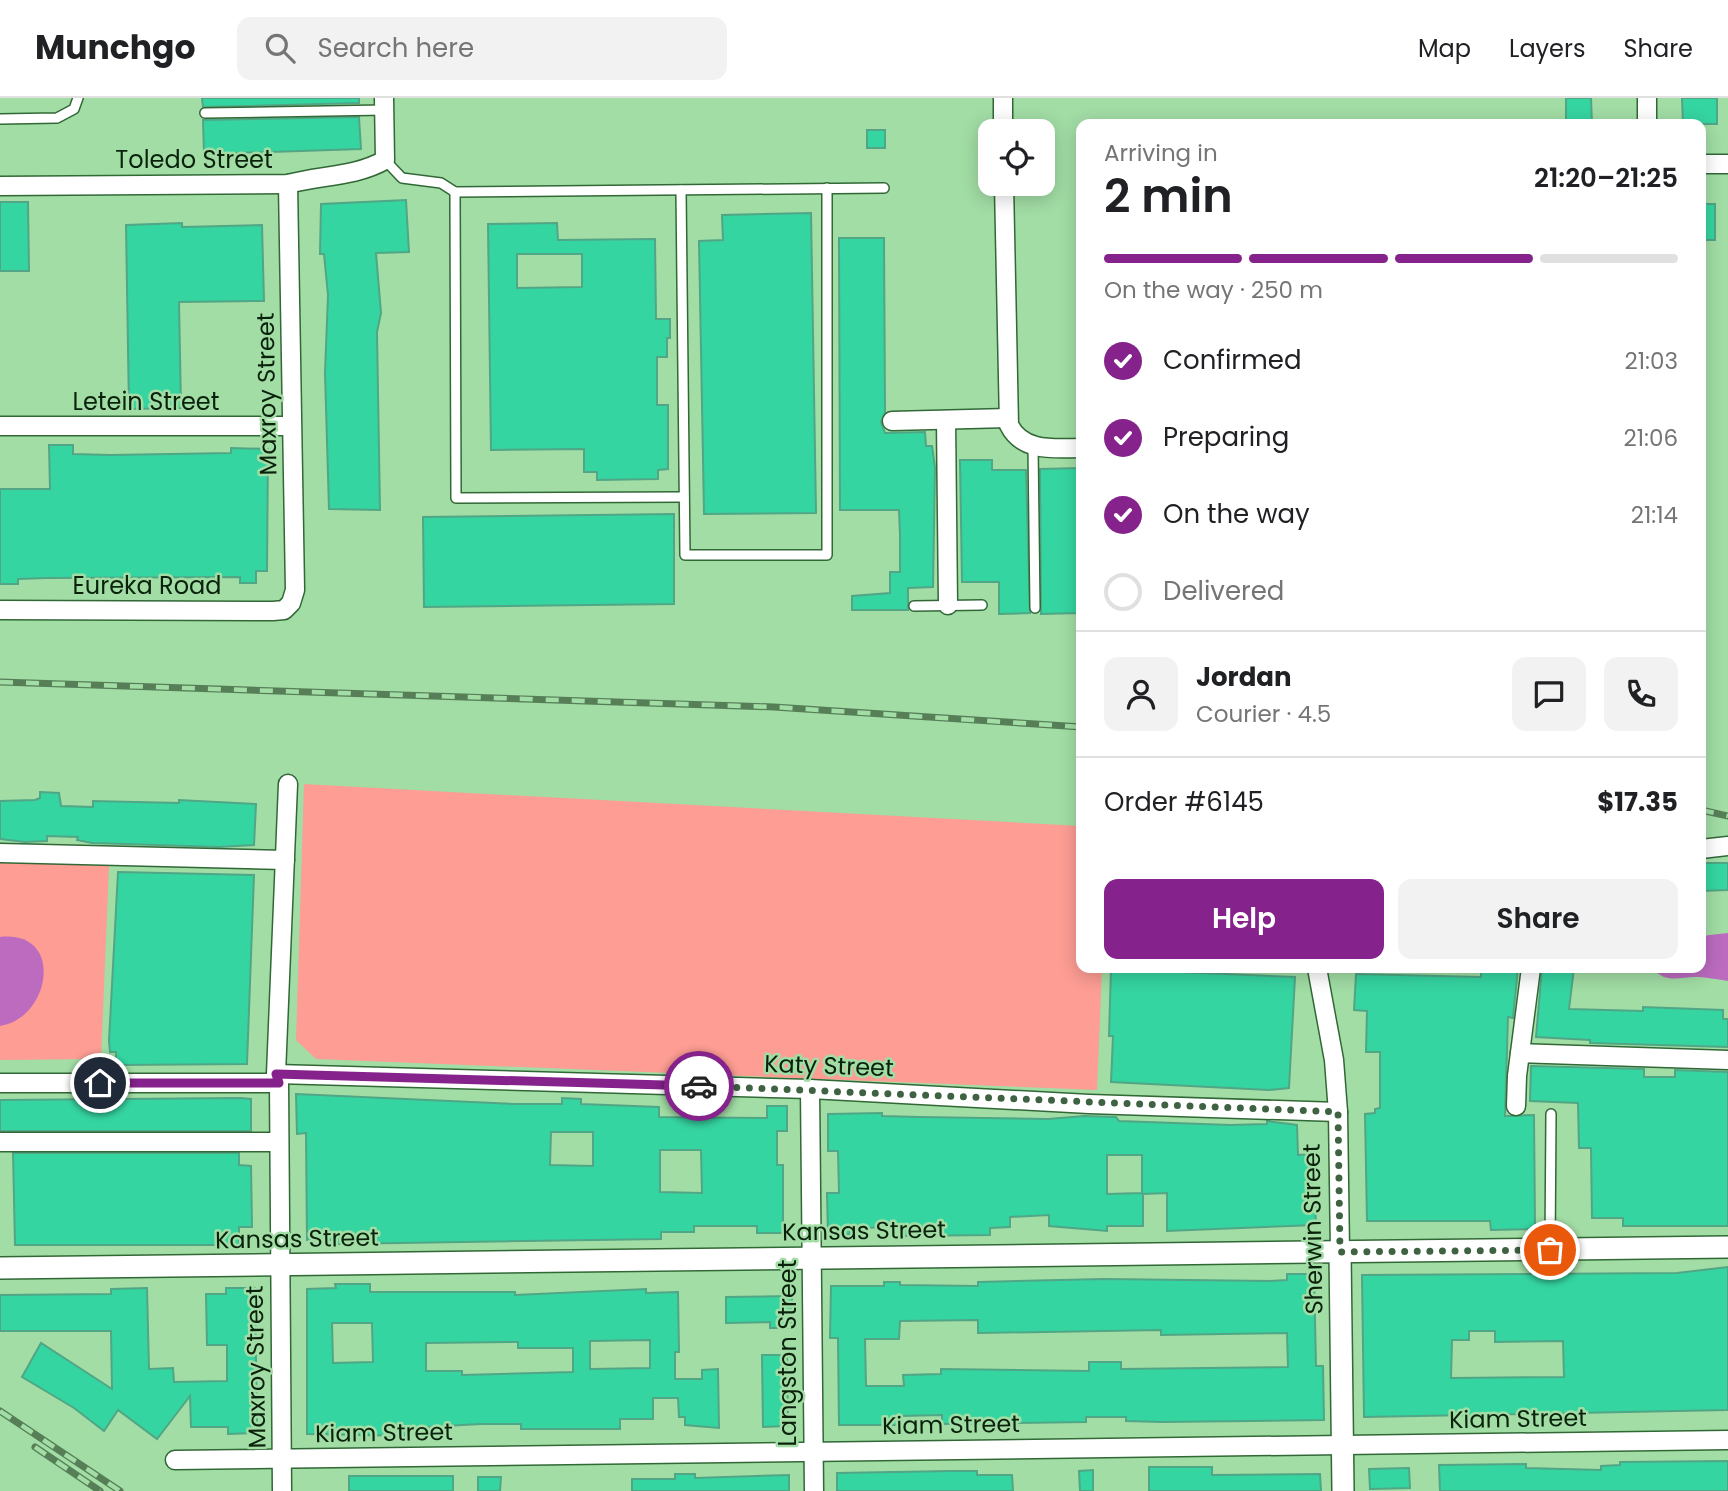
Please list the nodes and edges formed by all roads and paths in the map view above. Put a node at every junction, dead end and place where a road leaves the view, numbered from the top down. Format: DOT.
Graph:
graph roads {
  1 [pos="78,98"];
  2 [pos="1003,98"];
  3 [pos="1647,98"];
  4 [pos="384,104"];
  5 [pos="205,113"];
  6 [pos="0,119"];
  7 [pos="1003,119"];
  8 [pos="1647,119"];
  9 [pos="384,160"];
  10 [pos="1706,164"];
  11 [pos="1728,164"];
  12 [pos="288,184"];
  13 [pos="0,186"];
  14 [pos="827,188"];
  15 [pos="884,188"];
  16 [pos="681,190"];
  17 [pos="455,192"];
  18 [pos="1004,196"];
  19 [pos="946,419"];
  20 [pos="892,421"];
  21 [pos="0,426"];
  22 [pos="292,426"];
  23 [pos="1011,426"];
  24 [pos="1033,446"];
  25 [pos="1076,448"];
  26 [pos="684,497"];
  27 [pos="291,603"];
  28 [pos="948,605"];
  29 [pos="982,605"];
  30 [pos="914,606"];
  31 [pos="1035,608"];
  32 [pos="0,610"];
  33 [pos="288,784"];
  34 [pos="1728,846"];
  35 [pos="1706,848"];
  36 [pos="0,853"];
  37 [pos="285,860"];
  38 [pos="1318,973"];
  39 [pos="1530,973"];
  40 [pos="1520,1053"];
  41 [pos="1728,1060"];
  42 [pos="278,1078"];
  43 [pos="0,1083"];
  44 [pos="810,1089"];
  45 [pos="1516,1106"];
  46 [pos="1338,1112"];
  47 [pos="1551,1114"];
  48 [pos="0,1142"];
  49 [pos="279,1142"];
  50 [pos="1728,1247"];
  51 [pos="1550,1250"];
  52 [pos="1340,1252"];
  53 [pos="811,1258"];
  54 [pos="280,1265"];
  55 [pos="0,1268"];
  56 [pos="1728,1440"];
  57 [pos="1342,1446"];
  58 [pos="813,1451"];
  59 [pos="282,1458"];
  60 [pos="176,1460"];
  61 [pos="282,1491"];
  62 [pos="814,1491"];
  63 [pos="1343,1491"];
  1 -- 6 [label="lane"];
  2 -- 7 [label="street"];
  3 -- 8 [label="street"];
  4 -- 5 [label="lane"];
  4 -- 9 [label="street"];
  9 -- 12 [label="street, Toledo Street"];
  9 -- 17 [label="lane"];
  10 -- 11 [label="street"];
  12 -- 13 [label="street, Toledo Street"];
  12 -- 22 [label="street, Maxroy Street"];
  14 -- 15 [label="lane"];
  14 -- 16 [label="lane"];
  14 -- 26 [label="lane"];
  16 -- 17 [label="lane"];
  16 -- 26 [label="lane"];
  17 -- 26 [label="lane"];
  18 -- 23 [label="street"];
  19 -- 20 [label="street"];
  19 -- 23 [label="street"];
  19 -- 28 [label="street"];
  21 -- 22 [label="street, Letein Street"];
  22 -- 27 [label="street, Maxroy Street"];
  23 -- 24 [label="street"];
  24 -- 25 [label="street"];
  24 -- 31 [label="lane"];
  27 -- 32 [label="street, Eureka Road"];
  28 -- 29 [label="lane"];
  28 -- 30 [label="lane"];
  33 -- 37 [label="street, Maxroy Street"];
  34 -- 35 [label="street"];
  36 -- 37 [label="street"];
  37 -- 42 [label="street, Maxroy Street"];
  38 -- 46 [label="street, Sherwin Street"];
  39 -- 40 [label="street"];
  40 -- 41 [label="street"];
  40 -- 45 [label="street"];
  42 -- 43 [label="street, Katy Street"];
  42 -- 44 [label="street, Katy Street"];
  42 -- 49 [label="street, Maxroy Street"];
  44 -- 46 [label="street, Katy Street"];
  44 -- 53 [label="street, Langston Street"];
  46 -- 52 [label="street, Sherwin Street"];
  47 -- 51 [label="lane"];
  48 -- 49 [label="street"];
  49 -- 54 [label="street, Maxroy Street"];
  50 -- 51 [label="street, Kansas Street"];
  51 -- 52 [label="street, Kansas Street"];
  52 -- 53 [label="street, Kansas Street"];
  52 -- 57 [label="street, Sherwin Street"];
  53 -- 54 [label="street, Kansas Street"];
  53 -- 58 [label="street, Langston Street"];
  54 -- 55 [label="street, Kansas Street"];
  54 -- 59 [label="street, Maxroy Street"];
  56 -- 57 [label="street, Kiam Street"];
  57 -- 58 [label="street, Kiam Street"];
  57 -- 63 [label="street, Sherwin Street"];
  58 -- 59 [label="street, Kiam Street"];
  58 -- 62 [label="street, Langston Street"];
  59 -- 60 [label="street, Kiam Street"];
  59 -- 61 [label="street, Maxroy Street"];
}
